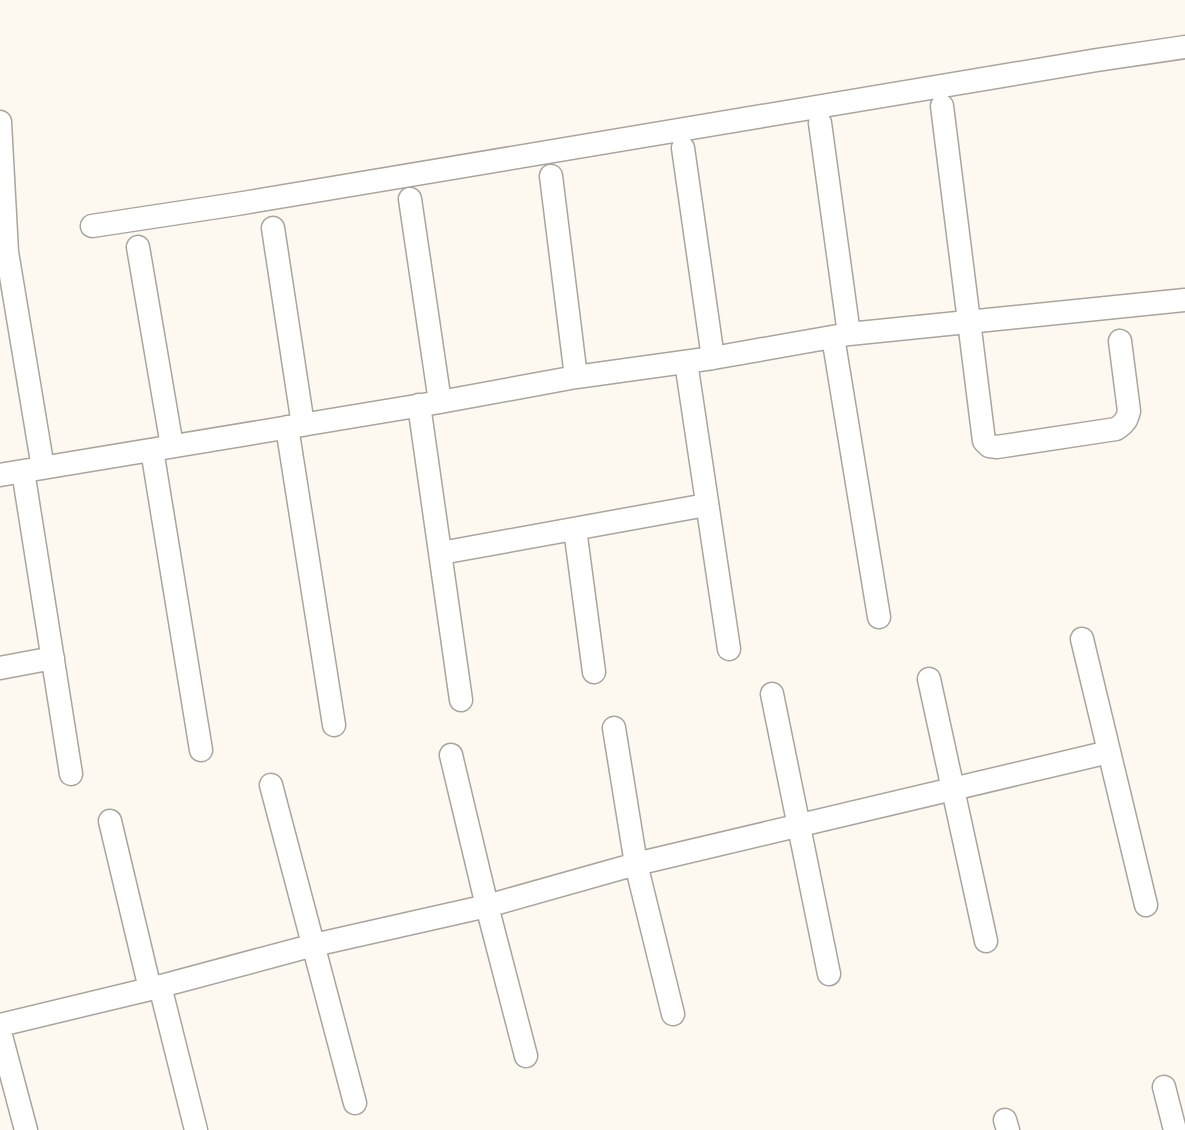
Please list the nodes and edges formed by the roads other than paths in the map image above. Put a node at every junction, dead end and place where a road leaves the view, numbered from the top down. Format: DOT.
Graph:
graph roads {
  1 [pos="1185,47"];
  2 [pos="942,106"];
  3 [pos="0,122"];
  4 [pos="820,123"];
  5 [pos="683,148"];
  6 [pos="550,176"];
  7 [pos="410,200"];
  8 [pos="92,226"];
  9 [pos="273,228"];
  10 [pos="138,247"];
  11 [pos="1185,300"];
  12 [pos="969,322"];
  13 [pos="841,336"];
  14 [pos="1120,341"];
  15 [pos="713,358"];
  16 [pos="686,362"];
  17 [pos="576,377"];
  18 [pos="429,403"];
  19 [pos="295,426"];
  20 [pos="162,448"];
  21 [pos="33,470"];
  22 [pos="0,475"];
  23 [pos="706,506"];
  24 [pos="575,529"];
  25 [pos="440,552"];
  26 [pos="879,617"];
  27 [pos="1082,639"];
  28 [pos="729,649"];
  29 [pos="53,658"];
  30 [pos="0,668"];
  31 [pos="594,672"];
  32 [pos="929,678"];
  33 [pos="772,694"];
  34 [pos="461,700"];
  35 [pos="334,725"];
  36 [pos="614,728"];
  37 [pos="201,750"];
  38 [pos="1109,752"];
  39 [pos="451,755"];
  40 [pos="72,774"];
  41 [pos="271,785"];
  42 [pos="952,789"];
  43 [pos="110,821"];
  44 [pos="798,825"];
  45 [pos="636,864"];
  46 [pos="1146,905"];
  47 [pos="487,906"];
  48 [pos="986,941"];
  49 [pos="314,946"];
  50 [pos="829,974"];
  51 [pos="155,987"];
  52 [pos="673,1014"];
  53 [pos="0,1025"];
  54 [pos="0,1032"];
  55 [pos="526,1056"];
  56 [pos="1164,1087"];
  57 [pos="355,1103"];
  58 [pos="26,1130"];
  59 [pos="196,1130"];
  60 [pos="1175,1130"];
  1 -- 8 [label="street"];
  2 -- 12 [label="street"];
  3 -- 21 [label="street"];
  4 -- 13 [label="street"];
  5 -- 15 [label="street"];
  6 -- 17 [label="street"];
  7 -- 18 [label="street"];
  9 -- 19 [label="street"];
  10 -- 20 [label="street"];
  11 -- 12 [label="street"];
  12 -- 13 [label="street"];
  12 -- 14 [label="street"];
  13 -- 15 [label="street"];
  13 -- 26 [label="street"];
  15 -- 16 [label="street"];
  16 -- 17 [label="street"];
  16 -- 23 [label="street"];
  17 -- 18 [label="street"];
  18 -- 19 [label="street"];
  18 -- 25 [label="street"];
  19 -- 20 [label="street"];
  19 -- 35 [label="street"];
  20 -- 21 [label="street"];
  20 -- 37 [label="street"];
  21 -- 22 [label="street"];
  21 -- 29 [label="street"];
  23 -- 24 [label="street"];
  23 -- 28 [label="street"];
  24 -- 25 [label="street"];
  24 -- 31 [label="street"];
  25 -- 34 [label="street"];
  27 -- 38 [label="street"];
  29 -- 30 [label="street"];
  29 -- 40 [label="street"];
  32 -- 42 [label="street"];
  33 -- 44 [label="street"];
  36 -- 45 [label="street"];
  38 -- 42 [label="street"];
  38 -- 46 [label="street"];
  39 -- 47 [label="street"];
  41 -- 49 [label="street"];
  42 -- 44 [label="street"];
  42 -- 48 [label="street"];
  43 -- 51 [label="street"];
  44 -- 45 [label="street"];
  44 -- 50 [label="street"];
  45 -- 47 [label="street"];
  45 -- 52 [label="street"];
  47 -- 49 [label="street"];
  47 -- 55 [label="street"];
  49 -- 51 [label="street"];
  49 -- 57 [label="street"];
  51 -- 53 [label="street"];
  51 -- 59 [label="street"];
  54 -- 58 [label="street"];
  56 -- 60 [label="street"];
}
